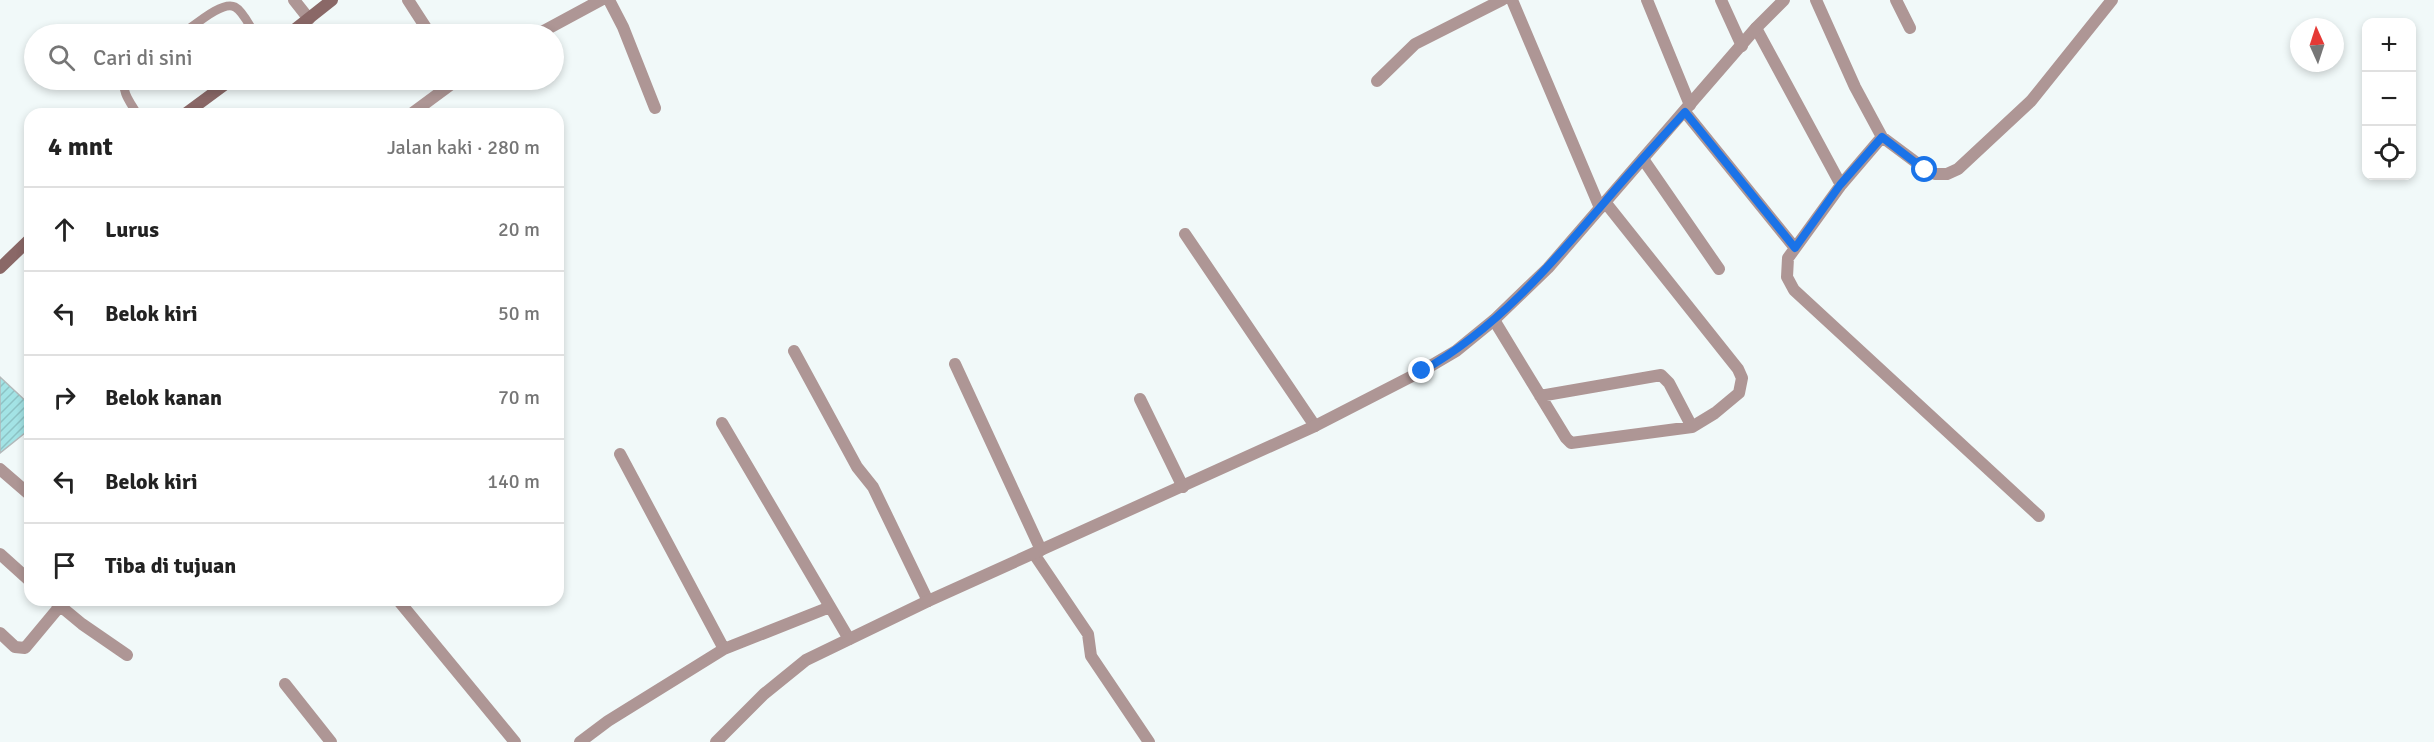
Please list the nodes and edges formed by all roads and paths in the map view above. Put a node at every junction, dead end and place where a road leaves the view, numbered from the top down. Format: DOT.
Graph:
graph roads {
  1 [pos="294,0"];
  2 [pos="332,0"];
  3 [pos="408,0"];
  4 [pos="601,0"];
  5 [pos="609,0"];
  6 [pos="1502,0"];
  7 [pos="1512,0"];
  8 [pos="1647,0"];
  9 [pos="1721,0"];
  10 [pos="1784,0"];
  11 [pos="1816,0"];
  12 [pos="1896,0"];
  13 [pos="2112,0"];
  14 [pos="309,18"];
  15 [pos="197,24"];
  16 [pos="248,24"];
  17 [pos="302,24"];
  18 [pos="424,24"];
  19 [pos="557,24"];
  20 [pos="1756,28"];
  21 [pos="1910,28"];
  22 [pos="1742,46"];
  23 [pos="1377,81"];
  24 [pos="124,90"];
  25 [pos="217,90"];
  26 [pos="443,90"];
  27 [pos="134,108"];
  28 [pos="193,108"];
  29 [pos="419,108"];
  30 [pos="655,108"];
  31 [pos="1688,109"];
  32 [pos="1882,137"];
  33 [pos="1643,159"];
  34 [pos="1840,185"];
  35 [pos="1602,205"];
  36 [pos="1185,234"];
  37 [pos="24,244"];
  38 [pos="1795,248"];
  39 [pos="1,263"];
  40 [pos="1719,269"];
  41 [pos="1494,320"];
  42 [pos="794,351"];
  43 [pos="955,364"];
  44 [pos="1540,396"];
  45 [pos="1140,399"];
  46 [pos="722,423"];
  47 [pos="1316,426"];
  48 [pos="1692,428"];
  49 [pos="620,454"];
  50 [pos="0,469"];
  51 [pos="1184,487"];
  52 [pos="24,490"];
  53 [pos="2039,516"];
  54 [pos="1037,552"];
  55 [pos="0,554"];
  56 [pos="24,576"];
  57 [pos="928,601"];
  58 [pos="54,606"];
  59 [pos="60,606"];
  60 [pos="403,606"];
  61 [pos="830,607"];
  62 [pos="0,633"];
  63 [pos="849,639"];
  64 [pos="724,649"];
  65 [pos="127,655"];
  66 [pos="285,684"];
  67 [pos="332,742"];
  68 [pos="515,742"];
  69 [pos="580,742"];
  70 [pos="716,742"];
  71 [pos="1149,742"];
  1 -- 14 [label="street"];
  2 -- 14 [label="main road"];
  3 -- 18 [label="street"];
  4 -- 19 [label="street"];
  5 -- 30 [label="street"];
  6 -- 23 [label="street"];
  7 -- 35 [label="street"];
  8 -- 31 [label="street"];
  9 -- 22 [label="street"];
  10 -- 20 [label="street"];
  11 -- 32 [label="street"];
  12 -- 21 [label="street"];
  13 -- 32 [label="street"];
  14 -- 17 [label="main road"];
  15 -- 16 [label="lane"];
  20 -- 22 [label="street"];
  20 -- 34 [label="street"];
  22 -- 31 [label="street"];
  24 -- 27 [label="lane"];
  25 -- 28 [label="main road"];
  26 -- 29 [label="street"];
  31 -- 33 [label="street"];
  31 -- 38 [label="street"];
  32 -- 34 [label="street"];
  33 -- 35 [label="street"];
  33 -- 40 [label="street"];
  34 -- 38 [label="street"];
  35 -- 41 [label="street"];
  35 -- 48 [label="street"];
  36 -- 47 [label="street"];
  37 -- 39 [label="main road"];
  38 -- 53 [label="street"];
  41 -- 44 [label="street"];
  41 -- 47 [label="street"];
  42 -- 57 [label="street"];
  43 -- 54 [label="street"];
  44 -- 48 [label="street"];
  44 -- 48 [label="street"];
  45 -- 51 [label="street"];
  46 -- 61 [label="street"];
  47 -- 51 [label="street"];
  49 -- 64 [label="street"];
  50 -- 52 [label="street"];
  51 -- 54 [label="street"];
  54 -- 57 [label="street"];
  54 -- 71 [label="street"];
  55 -- 56 [label="street"];
  57 -- 63 [label="street"];
  58 -- 62 [label="street"];
  59 -- 65 [label="street"];
  60 -- 68 [label="street"];
  61 -- 63 [label="street"];
  61 -- 64 [label="street"];
  63 -- 70 [label="street"];
  64 -- 69 [label="street"];
  66 -- 67 [label="street"];
}
